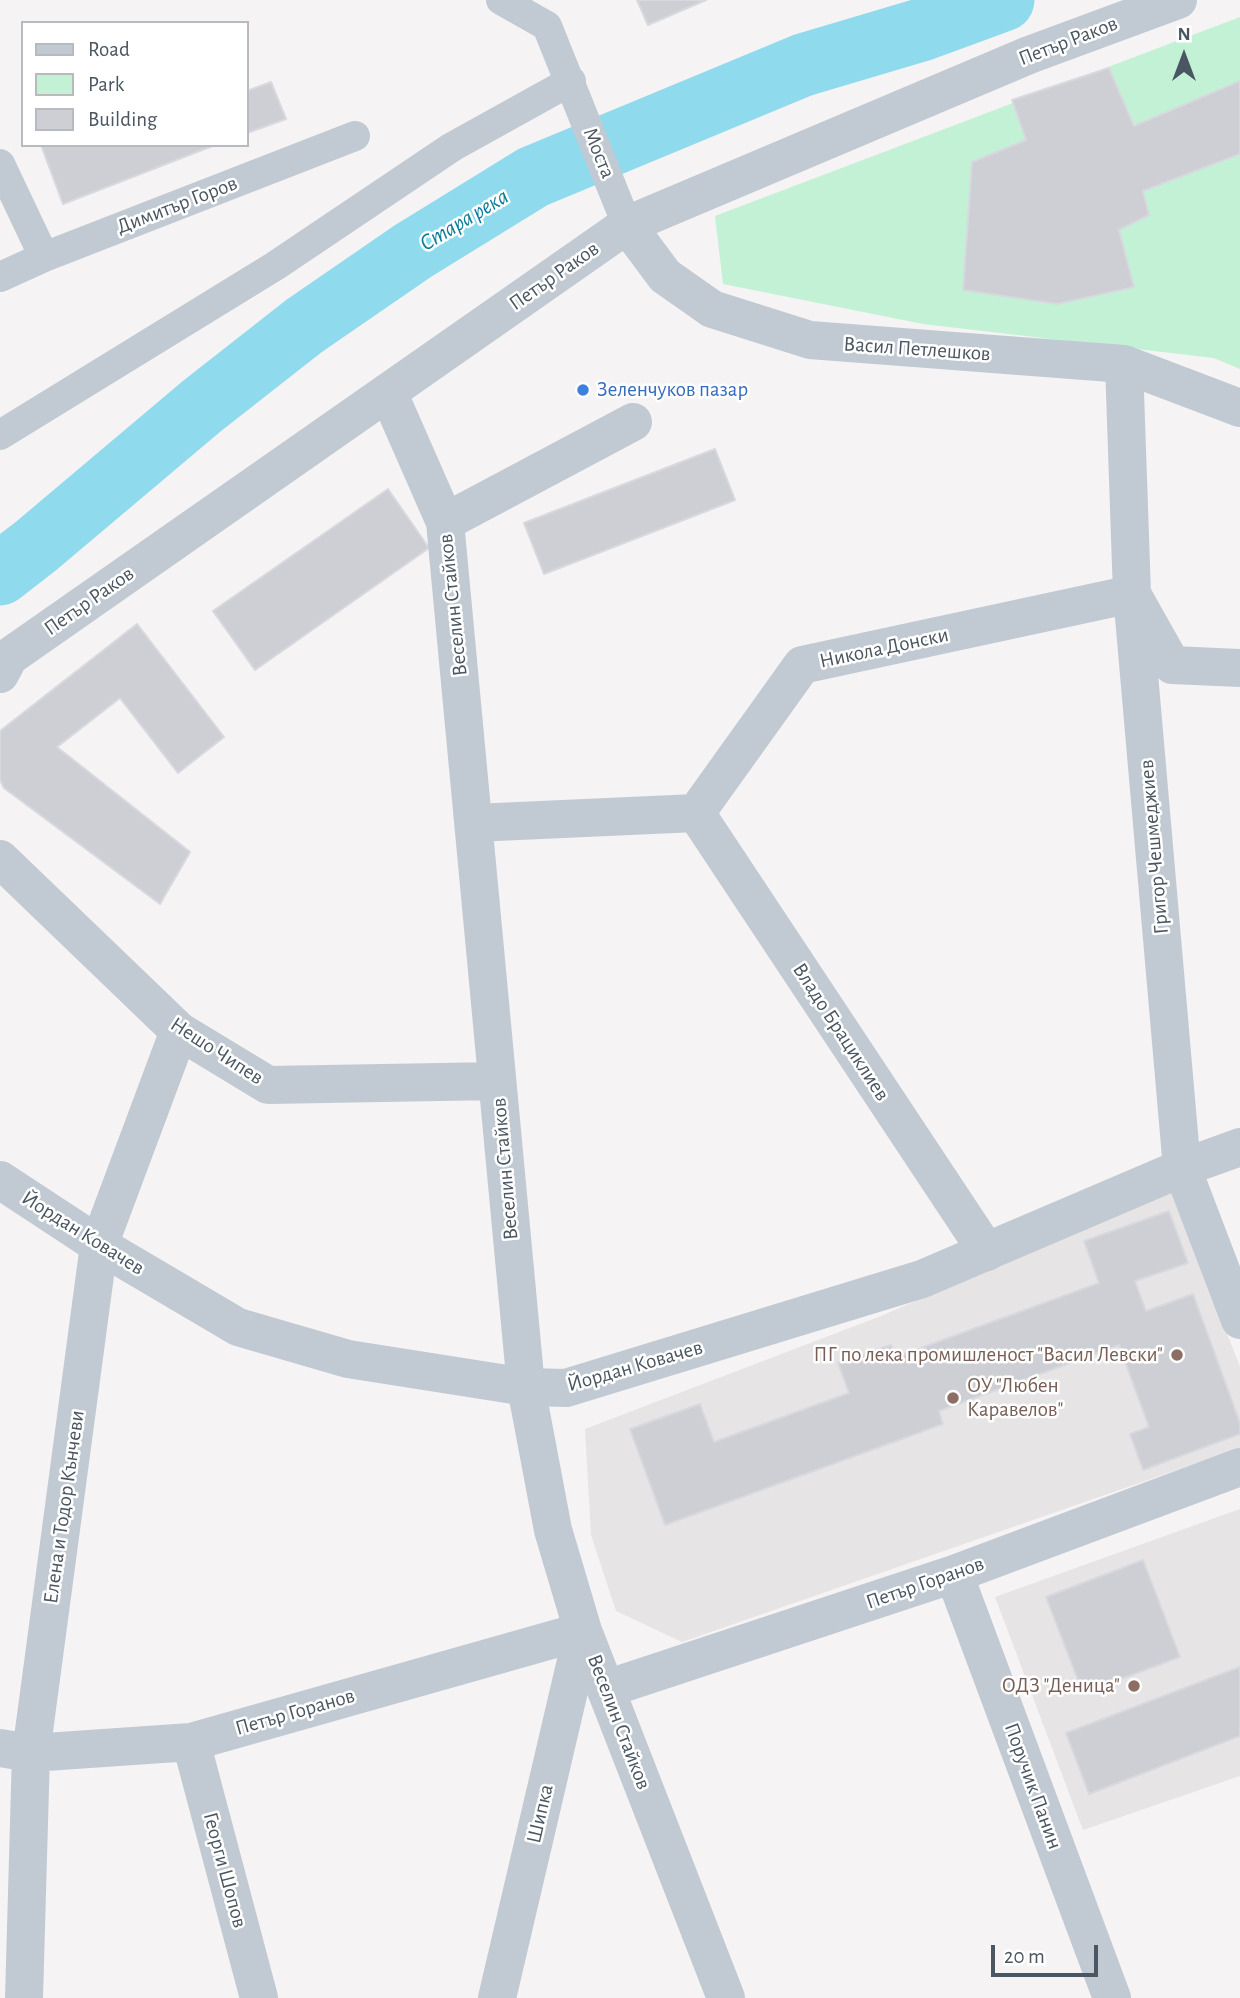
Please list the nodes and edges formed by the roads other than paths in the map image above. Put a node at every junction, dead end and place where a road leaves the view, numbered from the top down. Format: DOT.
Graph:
graph roads {
  1 [pos="501,0"];
  2 [pos="1178,0"];
  3 [pos="571,81"];
  4 [pos="355,136"];
  5 [pos="0,164"];
  6 [pos="628,225"];
  7 [pos="44,257"];
  8 [pos="0,277"];
  9 [pos="1124,364"];
  10 [pos="388,392"];
  11 [pos="1240,408"];
  12 [pos="633,422"];
  13 [pos="0,435"];
  14 [pos="445,522"];
  15 [pos="1132,594"];
  16 [pos="1240,668"];
  17 [pos="0,674"];
  18 [pos="696,813"];
  19 [pos="474,823"];
  20 [pos="0,859"];
  21 [pos="178,1031"];
  22 [pos="497,1081"];
  23 [pos="1240,1147"];
  24 [pos="1182,1168"];
  25 [pos="0,1180"];
  26 [pos="99,1245"];
  27 [pos="987,1252"];
  28 [pos="1240,1320"];
  29 [pos="526,1387"];
  30 [pos="1240,1467"];
  31 [pos="954,1574"];
  32 [pos="583,1631"];
  33 [pos="606,1689"];
  34 [pos="191,1742"];
  35 [pos="15,1751"];
  36 [pos="16,1984"];
  37 [pos="259,1998"];
  38 [pos="497,1998"];
  39 [pos="726,1998"];
  40 [pos="1112,1998"];
  1 -- 3 [label="street, Моста"];
  2 -- 6 [label="street, Петър Раков"];
  3 -- 6 [label="street, Моста"];
  3 -- 13 [label="street"];
  4 -- 7 [label="street, Димитър Горов"];
  5 -- 7 [label="street"];
  6 -- 9 [label="street, Васил Петлешков"];
  6 -- 10 [label="street, Петър Раков"];
  7 -- 8 [label="street, Димитър Горов"];
  9 -- 11 [label="street, Васил Петлешков"];
  9 -- 15 [label="street, Григор Чешмеджиев"];
  10 -- 14 [label="street"];
  10 -- 17 [label="street, Петър Раков"];
  12 -- 14 [label="street, Веселин Стайков"];
  14 -- 19 [label="street, Веселин Стайков"];
  15 -- 16 [label="street"];
  15 -- 18 [label="street, Никола Донски"];
  15 -- 24 [label="street, Григор Чешмеджиев"];
  18 -- 19 [label="street"];
  18 -- 27 [label="street, Владо Брациклиев"];
  19 -- 22 [label="street, Веселин Стайков"];
  20 -- 21 [label="street, Нешо Чипев"];
  21 -- 22 [label="street, Нешо Чипев"];
  21 -- 26 [label="street, Елена и Тодор Кънчеви"];
  22 -- 29 [label="street, Веселин Стайков"];
  23 -- 24 [label="street, Йордан Ковачев"];
  24 -- 27 [label="street, Йордан Ковачев"];
  24 -- 28 [label="street, Григор Чешмеджиев"];
  25 -- 26 [label="street, Йордан Ковачев"];
  26 -- 29 [label="street, Йордан Ковачев"];
  26 -- 35 [label="street, Елена и Тодор Кънчеви"];
  27 -- 29 [label="street, Йордан Ковачев"];
  29 -- 32 [label="street, Веселин Стайков"];
  30 -- 31 [label="street, Петър Горанов"];
  31 -- 33 [label="street, Петър Горанов"];
  31 -- 40 [label="street, Поручик Панин"];
  32 -- 33 [label="street, Веселин Стайков"];
  32 -- 34 [label="street, Петър Горанов"];
  32 -- 38 [label="street, Шипка"];
  33 -- 39 [label="street, Веселин Стайков"];
  34 -- 35 [label="street, Петър Горанов"];
  34 -- 37 [label="street, Георги Шопов"];
  35 -- 36 [label="street, Елена и Тодор Кънчеви"];
}
